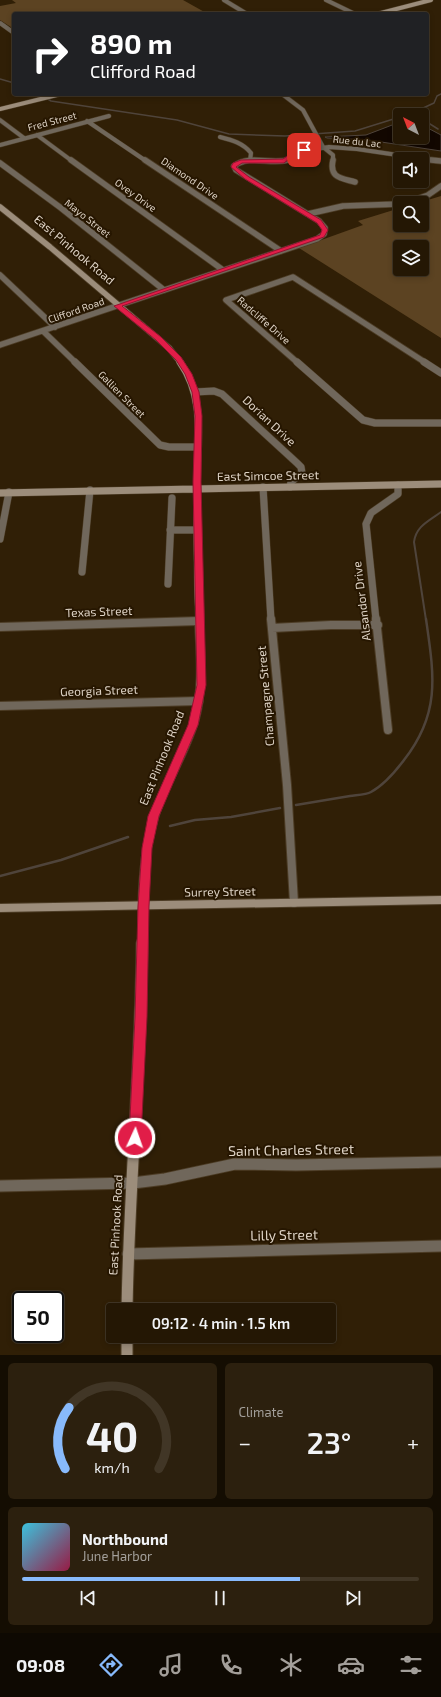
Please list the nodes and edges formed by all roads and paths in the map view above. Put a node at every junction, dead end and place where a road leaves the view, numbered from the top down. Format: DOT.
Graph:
graph roads {
  1 [pos="224,0"];
  2 [pos="326,0"];
  3 [pos="432,0"];
  4 [pos="244,12"];
  5 [pos="351,12"];
  6 [pos="385,12"];
  7 [pos="0,23"];
  8 [pos="12,32"];
  9 [pos="54,96"];
  10 [pos="285,96"];
  11 [pos="0,109"];
  12 [pos="109,116"];
  13 [pos="0,120"];
  14 [pos="87,121"];
  15 [pos="37,135"];
  16 [pos="220,137"];
  17 [pos="24,138"];
  18 [pos="0,144"];
  19 [pos="324,147"];
  20 [pos="250,161"];
  21 [pos="441,161"];
  22 [pos="0,163"];
  23 [pos="355,182"];
  24 [pos="441,186"];
  25 [pos="423,196"];
  26 [pos="393,204"];
  27 [pos="0,207"];
  28 [pos="308,214"];
  29 [pos="317,239"];
  30 [pos="281,251"];
  31 [pos="223,270"];
  32 [pos="0,275"];
  33 [pos="164,290"];
  34 [pos="118,306"];
  35 [pos="55,327"];
  36 [pos="43,331"];
  37 [pos="0,345"];
  38 [pos="441,373"];
  39 [pos="195,392"];
  40 [pos="441,424"];
  41 [pos="198,447"];
  42 [pos="441,484"];
  43 [pos="398,485"];
  44 [pos="263,487"];
  45 [pos="290,487"];
  46 [pos="198,488"];
  47 [pos="90,490"];
  48 [pos="3,492"];
  49 [pos="172,498"];
  50 [pos="170,530"];
  51 [pos="198,530"];
  52 [pos="0,539"];
  53 [pos="82,572"];
  54 [pos="168,584"];
  55 [pos="199,621"];
  56 [pos="378,625"];
  57 [pos="0,627"];
  58 [pos="272,628"];
  59 [pos="199,701"];
  60 [pos="0,706"];
  61 [pos="388,730"];
  62 [pos="441,900"];
  63 [pos="294,903"];
  64 [pos="143,906"];
  65 [pos="0,908"];
  66 [pos="441,1162"];
  67 [pos="133,1183"];
  68 [pos="0,1186"];
  69 [pos="441,1246"];
  70 [pos="128,1254"];
  71 [pos="127,1303"];
  72 [pos="127,1343"];
  73 [pos="127,1355"];
  1 -- 4 [label="street"];
  2 -- 5 [label="street"];
  3 -- 6 [label="main road"];
  7 -- 8 [label="street"];
  9 -- 11 [label="main road"];
  10 -- 19 [label="street"];
  12 -- 14 [label="street, Fred Street"];
  13 -- 17 [label="street"];
  14 -- 15 [label="street, Fred Street"];
  14 -- 30 [label="street, Diamond Drive"];
  15 -- 17 [label="street, Fred Street"];
  15 -- 31 [label="street, Ovey Drive"];
  16 -- 20 [label="street"];
  17 -- 18 [label="street, Fred Street"];
  19 -- 20 [label="street, Rue du Lac"];
  19 -- 21 [label="street, Rue du Lac"];
  19 -- 23 [label="street"];
  20 -- 28 [label="street, Rue du Lac"];
  22 -- 33 [label="street, Mayo Street"];
  24 -- 25 [label="street"];
  26 -- 28 [label="street"];
  27 -- 34 [label="main road, East Pinhook Road"];
  28 -- 29 [label="street, Rue du Lac"];
  29 -- 30 [label="street, Clifford Road"];
  30 -- 31 [label="street, Clifford Road"];
  31 -- 33 [label="street, Clifford Road"];
  32 -- 35 [label="street"];
  33 -- 34 [label="street, Clifford Road"];
  34 -- 35 [label="street, Clifford Road"];
  34 -- 39 [label="main road, East Pinhook Road"];
  35 -- 36 [label="street, Clifford Road"];
  36 -- 37 [label="street, Clifford Road"];
  36 -- 41 [label="street, Gallien Street"];
  38 -- 40 [label="street, Radcliffe Drive"];
  39 -- 41 [label="main road, East Pinhook Road"];
  39 -- 45 [label="street, Dorian Drive"];
  41 -- 46 [label="main road, East Pinhook Road"];
  42 -- 43 [label="main road, East Simcoe Street"];
  43 -- 45 [label="main road, East Simcoe Street"];
  43 -- 56 [label="street, Alsandor Drive"];
  44 -- 45 [label="main road, East Simcoe Street"];
  44 -- 46 [label="main road, East Simcoe Street"];
  44 -- 58 [label="street, Champagne Street"];
  46 -- 47 [label="main road, East Simcoe Street"];
  46 -- 51 [label="main road, East Pinhook Road"];
  47 -- 48 [label="main road, East Simcoe Street"];
  47 -- 53 [label="street"];
  48 -- 52 [label="street"];
  49 -- 50 [label="street"];
  50 -- 51 [label="street"];
  50 -- 54 [label="street"];
  51 -- 55 [label="main road, East Pinhook Road"];
  55 -- 57 [label="street, Texas Street"];
  55 -- 59 [label="main road, East Pinhook Road"];
  56 -- 58 [label="street"];
  56 -- 61 [label="street, Alsandor Drive"];
  58 -- 63 [label="street, Champagne Street"];
  59 -- 60 [label="street, Georgia Street"];
  59 -- 64 [label="main road, East Pinhook Road"];
  62 -- 63 [label="main road, Surrey Street"];
  63 -- 64 [label="main road, Surrey Street"];
  64 -- 65 [label="main road, Surrey Street"];
  64 -- 67 [label="main road, East Pinhook Road"];
  66 -- 67 [label="street, Saint Charles Street"];
  67 -- 68 [label="street, Saint Charles Street"];
  67 -- 70 [label="main road, East Pinhook Road"];
  69 -- 70 [label="street, Lilly Street"];
  70 -- 71 [label="main road, East Pinhook Road"];
  72 -- 73 [label="main road"];
}
